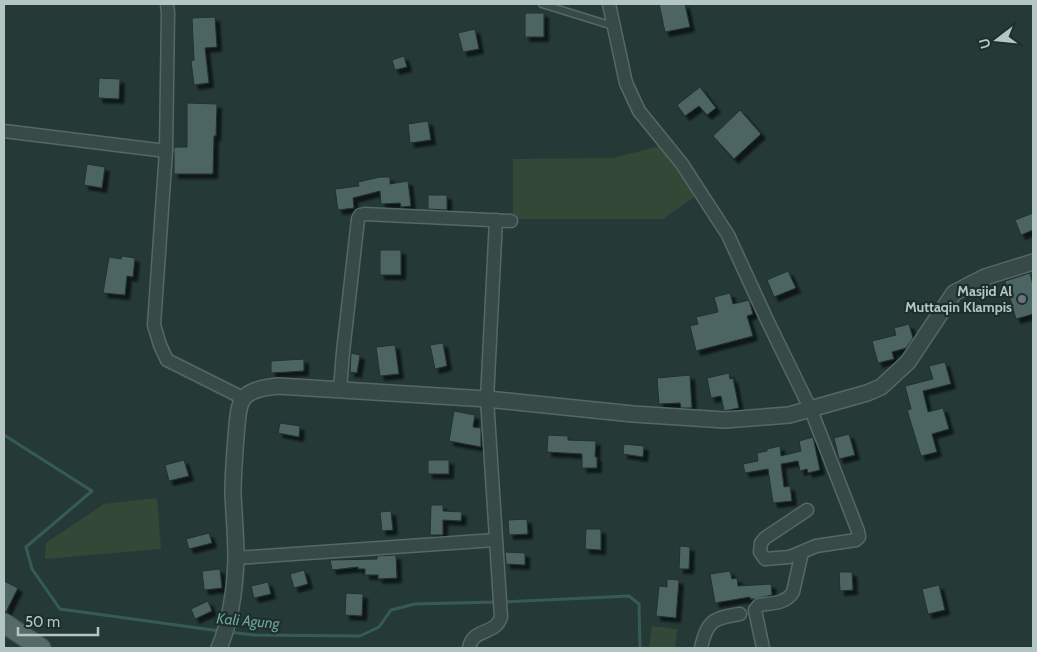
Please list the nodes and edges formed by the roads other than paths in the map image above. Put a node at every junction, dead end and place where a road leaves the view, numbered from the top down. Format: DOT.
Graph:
graph roads {
  1 [pos="167,4"];
  2 [pos="542,4"];
  3 [pos="608,4"];
  4 [pos="614,27"];
  5 [pos="4,131"];
  6 [pos="166,152"];
  7 [pos="496,220"];
  8 [pos="511,221"];
  9 [pos="1033,262"];
  10 [pos="340,390"];
  11 [pos="243,398"];
  12 [pos="487,399"];
  13 [pos="812,410"];
  14 [pos="807,510"];
  15 [pos="495,540"];
  16 [pos="802,552"];
  17 [pos="236,558"];
  18 [pos="740,614"];
  19 [pos="4,623"];
  20 [pos="223,637"];
  21 [pos="41,648"];
  22 [pos="468,648"];
  23 [pos="701,648"];
  24 [pos="762,648"];
  1 -- 6 [label="street"];
  2 -- 4 [label="lane"];
  3 -- 4 [label="street"];
  4 -- 13 [label="street"];
  5 -- 6 [label="street"];
  6 -- 11 [label="street"];
  7 -- 8 [label="street"];
  7 -- 10 [label="street"];
  7 -- 12 [label="street"];
  9 -- 13 [label="street"];
  10 -- 11 [label="street"];
  10 -- 12 [label="street"];
  11 -- 17 [label="street"];
  12 -- 13 [label="street"];
  12 -- 15 [label="street"];
  13 -- 16 [label="street"];
  14 -- 16 [label="street"];
  15 -- 17 [label="street"];
  15 -- 22 [label="street"];
  16 -- 24 [label="street"];
  17 -- 20 [label="street"];
  18 -- 23 [label="street"];
  19 -- 21 [label="main road"];
}
